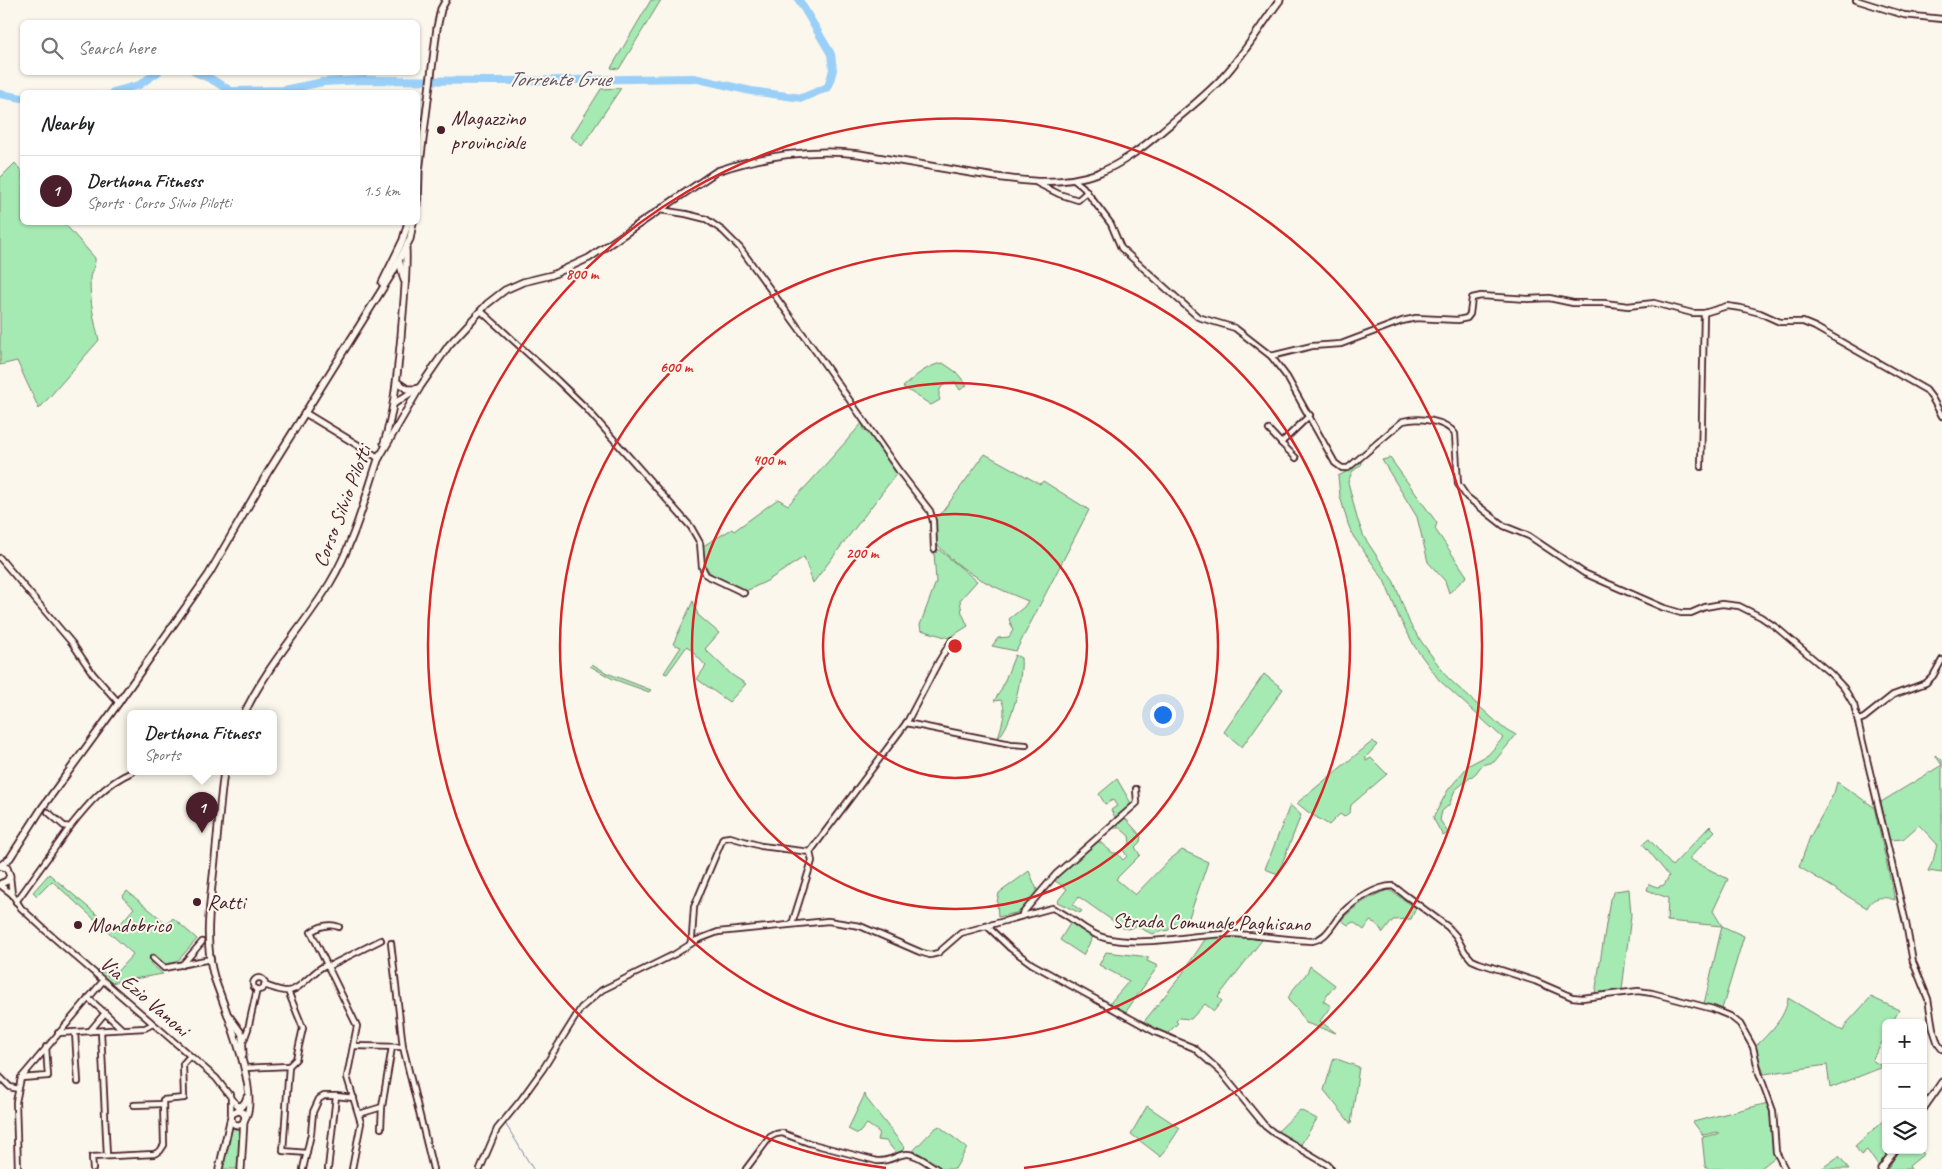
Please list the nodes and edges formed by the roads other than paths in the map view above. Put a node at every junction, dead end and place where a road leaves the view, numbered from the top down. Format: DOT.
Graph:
graph roads {
  1 [pos="446,0"];
  2 [pos="1280,0"];
  3 [pos="1856,0"];
  4 [pos="1942,19"];
  5 [pos="420,160"];
  6 [pos="1074,180"];
  7 [pos="1037,182"];
  8 [pos="1087,192"];
  9 [pos="659,210"];
  10 [pos="407,225"];
  11 [pos="412,225"];
  12 [pos="403,240"];
  13 [pos="406,248"];
  14 [pos="399,260"];
  15 [pos="390,276"];
  16 [pos="405,284"];
  17 [pos="481,310"];
  18 [pos="367,312"];
  19 [pos="1704,313"];
  20 [pos="1271,356"];
  21 [pos="397,382"];
  22 [pos="420,387"];
  23 [pos="394,405"];
  24 [pos="409,408"];
  25 [pos="304,413"];
  26 [pos="1310,415"];
  27 [pos="1942,416"];
  28 [pos="1269,430"];
  29 [pos="1282,443"];
  30 [pos="379,458"];
  31 [pos="1296,458"];
  32 [pos="1701,467"];
  33 [pos="934,549"];
  34 [pos="0,558"];
  35 [pos="744,593"];
  36 [pos="952,640"];
  37 [pos="1942,660"];
  38 [pos="119,703"];
  39 [pos="246,710"];
  40 [pos="1859,720"];
  41 [pos="906,724"];
  42 [pos="1026,745"];
  43 [pos="127,774"];
  44 [pos="223,775"];
  45 [pos="1136,789"];
  46 [pos="48,812"];
  47 [pos="70,827"];
  48 [pos="16,848"];
  49 [pos="810,852"];
  50 [pos="0,866"];
  51 [pos="10,874"];
  52 [pos="0,884"];
  53 [pos="12,894"];
  54 [pos="16,902"];
  55 [pos="1021,915"];
  56 [pos="792,924"];
  57 [pos="986,925"];
  58 [pos="339,927"];
  59 [pos="381,940"];
  60 [pos="202,942"];
  61 [pos="391,943"];
  62 [pos="690,944"];
  63 [pos="153,958"];
  64 [pos="211,959"];
  65 [pos="181,966"];
  66 [pos="327,966"];
  67 [pos="103,981"];
  68 [pos="264,986"];
  69 [pos="257,989"];
  70 [pos="288,991"];
  71 [pos="88,998"];
  72 [pos="224,1008"];
  73 [pos="105,1013"];
  74 [pos="153,1024"];
  75 [pos="250,1025"];
  76 [pos="122,1030"];
  77 [pos="238,1030"];
  78 [pos="101,1031"];
  79 [pos="75,1032"];
  80 [pos="90,1032"];
  81 [pos="58,1033"];
  82 [pos="234,1037"];
  83 [pos="243,1040"];
  84 [pos="354,1046"];
  85 [pos="46,1047"];
  86 [pos="392,1047"];
  87 [pos="403,1047"];
  88 [pos="1942,1049"];
  89 [pos="190,1056"];
  90 [pos="243,1059"];
  91 [pos="289,1066"];
  92 [pos="245,1068"];
  93 [pos="0,1077"];
  94 [pos="21,1078"];
  95 [pos="78,1082"];
  96 [pos="1942,1082"];
  97 [pos="18,1088"];
  98 [pos="249,1092"];
  99 [pos="231,1094"];
  100 [pos="336,1096"];
  101 [pos="354,1098"];
  102 [pos="1927,1103"];
  103 [pos="164,1104"];
  104 [pos="134,1105"];
  105 [pos="242,1106"];
  106 [pos="382,1107"];
  107 [pos="236,1112"];
  108 [pos="359,1114"];
  109 [pos="231,1117"];
  110 [pos="244,1120"];
  111 [pos="381,1128"];
  112 [pos="306,1153"];
  113 [pos="1892,1154"];
  114 [pos="107,1156"];
  115 [pos="18,1169"];
  116 [pos="93,1169"];
  117 [pos="219,1169"];
  118 [pos="241,1169"];
  119 [pos="303,1169"];
  120 [pos="328,1169"];
  121 [pos="352,1169"];
  122 [pos="433,1169"];
  123 [pos="480,1169"];
  124 [pos="746,1169"];
  125 [pos="937,1169"];
  126 [pos="1331,1169"];
  127 [pos="1785,1169"];
  128 [pos="1881,1169"];
  1 -- 5 [label="main road"];
  2 -- 6 [label="main road"];
  3 -- 4 [label="street"];
  6 -- 7 [label="main road"];
  6 -- 8 [label="street"];
  7 -- 8 [label="street"];
  7 -- 9 [label="main road"];
  8 -- 20 [label="street"];
  9 -- 17 [label="main road"];
  9 -- 33 [label="street"];
  10 -- 12 [label="main road"];
  11 -- 13 [label="main road"];
  12 -- 14 [label="main road, Corso Silvio Pilotti"];
  12 -- 18 [label="main road"];
  13 -- 14 [label="main road"];
  13 -- 16 [label="main road, Corso Silvio Pilotti"];
  14 -- 15 [label="main road"];
  14 -- 16 [label="main road, Corso Silvio Pilotti"];
  15 -- 16 [label="main road"];
  15 -- 18 [label="main road"];
  16 -- 21 [label="main road, Corso Silvio Pilotti"];
  17 -- 22 [label="main road"];
  17 -- 35 [label="street"];
  18 -- 25 [label="main road"];
  19 -- 20 [label="street"];
  19 -- 27 [label="street"];
  19 -- 32 [label="street"];
  20 -- 26 [label="street"];
  21 -- 22 [label="main road"];
  21 -- 23 [label="main road, Corso Silvio Pilotti"];
  22 -- 23 [label="main road"];
  22 -- 24 [label="main road"];
  23 -- 24 [label="main road"];
  23 -- 30 [label="main road, Corso Silvio Pilotti"];
  24 -- 30 [label="main road"];
  25 -- 30 [label="main road"];
  25 -- 38 [label="main road"];
  26 -- 29 [label="street"];
  26 -- 40 [label="street"];
  28 -- 29 [label="street"];
  29 -- 31 [label="street"];
  30 -- 39 [label="main road, Corso Silvio Pilotti"];
  34 -- 38 [label="street"];
  36 -- 41 [label="street"];
  37 -- 40 [label="street"];
  38 -- 48 [label="main road"];
  40 -- 88 [label="street"];
  41 -- 42 [label="street"];
  41 -- 49 [label="street"];
  43 -- 47 [label="street"];
  44 -- 64 [label="main road"];
  45 -- 55 [label="street"];
  46 -- 47 [label="street"];
  47 -- 54 [label="street"];
  48 -- 50 [label="main road"];
  48 -- 51 [label="main road"];
  49 -- 56 [label="street"];
  49 -- 62 [label="street"];
  50 -- 51 [label="main road"];
  51 -- 52 [label="main road"];
  51 -- 53 [label="street"];
  52 -- 53 [label="street"];
  53 -- 54 [label="street, Via Ezio Vanoni"];
  54 -- 67 [label="street, Via Ezio Vanoni"];
  55 -- 57 [label="street, Strada Comunale Paghisano"];
  55 -- 127 [label="street, Strada Comunale Paghisano"];
  56 -- 57 [label="street, Strada Comunale Paghisano"];
  56 -- 62 [label="street, Strada Comunale Paghisano"];
  57 -- 126 [label="street"];
  58 -- 66 [label="street"];
  59 -- 66 [label="street"];
  60 -- 65 [label="street"];
  61 -- 87 [label="street"];
  62 -- 123 [label="street, Strada Comunale Paghisano"];
  63 -- 65 [label="street"];
  64 -- 65 [label="street"];
  64 -- 72 [label="main road"];
  66 -- 70 [label="street"];
  66 -- 84 [label="street"];
  67 -- 71 [label="street"];
  67 -- 74 [label="street, Via Ezio Vanoni"];
  68 -- 69 [label="street"];
  68 -- 69 [label="street"];
  68 -- 70 [label="street"];
  69 -- 75 [label="street"];
  70 -- 91 [label="street"];
  71 -- 73 [label="street"];
  71 -- 81 [label="street"];
  72 -- 77 [label="main road"];
  72 -- 82 [label="main road"];
  73 -- 76 [label="street"];
  73 -- 80 [label="street"];
  74 -- 76 [label="street"];
  74 -- 89 [label="street, Via Ezio Vanoni"];
  75 -- 77 [label="street"];
  75 -- 83 [label="street"];
  76 -- 78 [label="street"];
  77 -- 82 [label="main road"];
  77 -- 83 [label="main road"];
  78 -- 80 [label="street"];
  78 -- 114 [label="street"];
  79 -- 80 [label="street"];
  79 -- 81 [label="street"];
  79 -- 95 [label="street"];
  81 -- 85 [label="street"];
  82 -- 83 [label="main road"];
  82 -- 90 [label="main road"];
  83 -- 90 [label="main road"];
  84 -- 86 [label="street"];
  84 -- 101 [label="street"];
  85 -- 94 [label="street"];
  85 -- 94 [label="street"];
  86 -- 87 [label="street"];
  86 -- 106 [label="street"];
  87 -- 122 [label="street"];
  89 -- 99 [label="street, Via Ezio Vanoni"];
  89 -- 103 [label="street"];
  90 -- 92 [label="main road"];
  91 -- 92 [label="street"];
  91 -- 112 [label="street"];
  92 -- 98 [label="main road"];
  93 -- 97 [label="street"];
  94 -- 97 [label="street"];
  96 -- 102 [label="main road"];
  97 -- 115 [label="street"];
  98 -- 105 [label="main road"];
  98 -- 110 [label="main road"];
  99 -- 105 [label="street, Via Ezio Vanoni"];
  99 -- 109 [label="street"];
  100 -- 101 [label="street"];
  100 -- 112 [label="street"];
  100 -- 120 [label="street"];
  101 -- 108 [label="street"];
  103 -- 104 [label="street"];
  103 -- 114 [label="street"];
  105 -- 107 [label="main road"];
  106 -- 108 [label="street"];
  106 -- 111 [label="street"];
  107 -- 109 [label="main road"];
  107 -- 110 [label="main road"];
  108 -- 121 [label="street"];
  109 -- 110 [label="main road"];
  109 -- 117 [label="main road"];
  110 -- 118 [label="main road"];
  112 -- 119 [label="street"];
  113 -- 128 [label="main road"];
  114 -- 116 [label="street"];
  124 -- 125 [label="street"];
}
